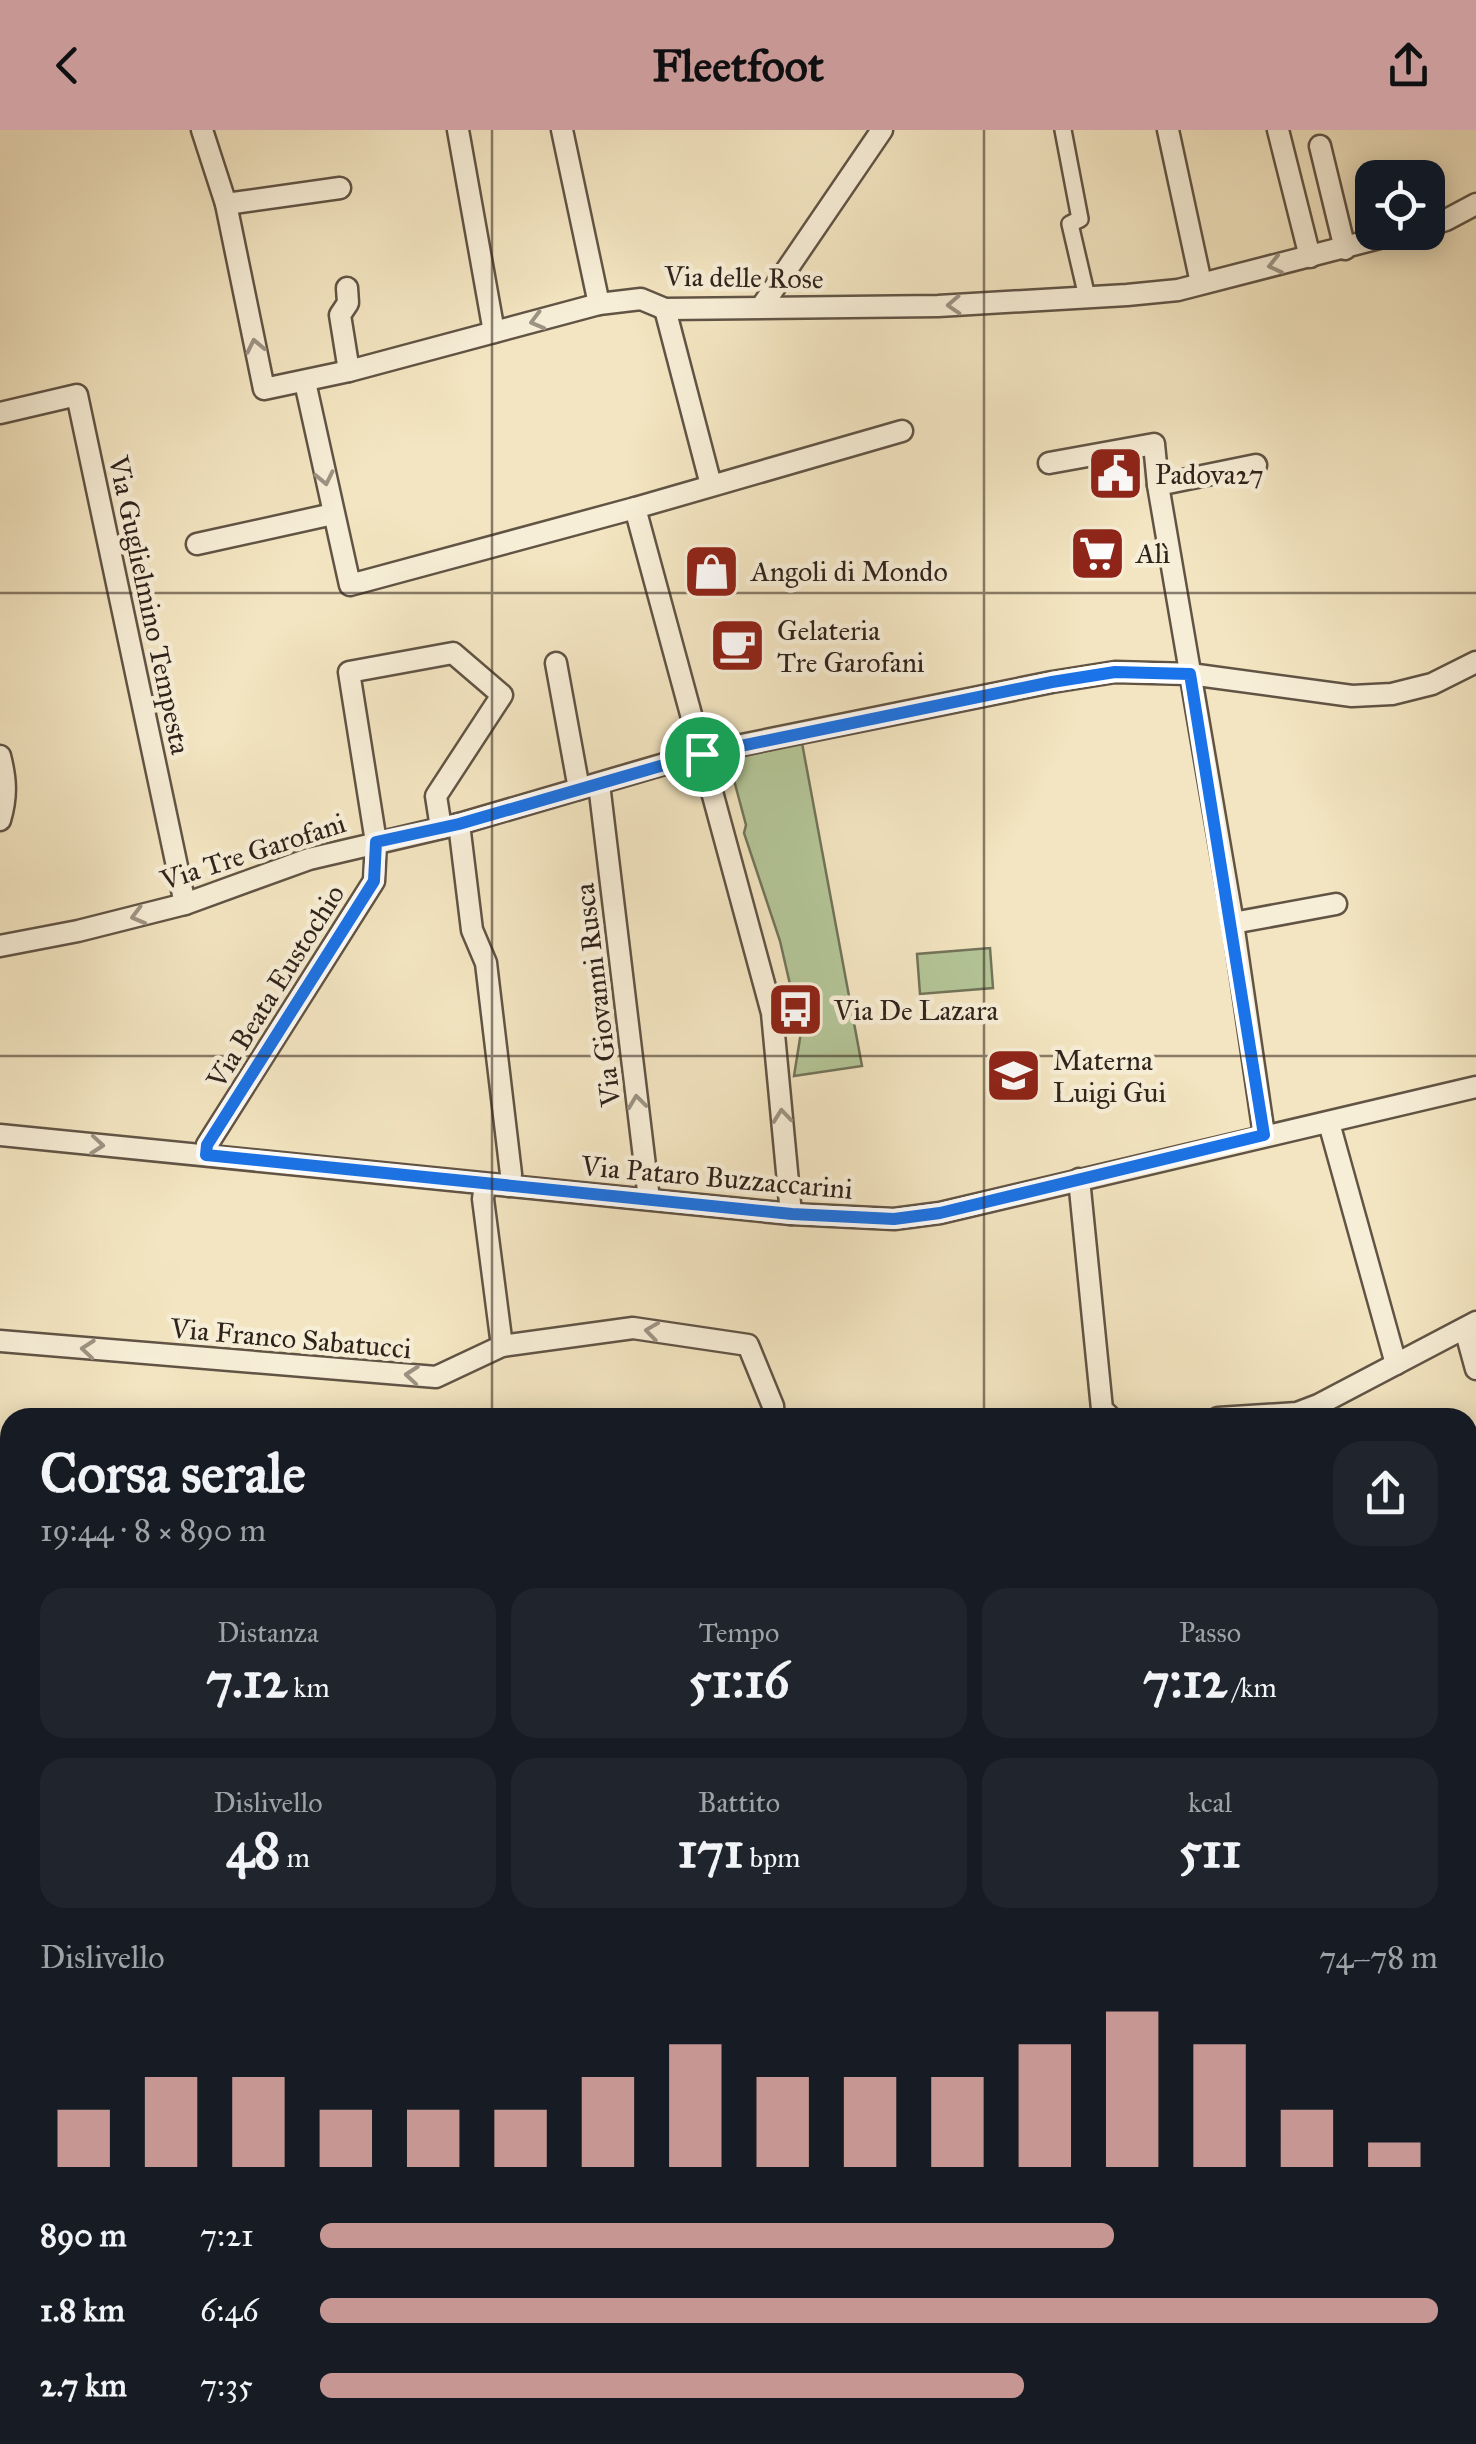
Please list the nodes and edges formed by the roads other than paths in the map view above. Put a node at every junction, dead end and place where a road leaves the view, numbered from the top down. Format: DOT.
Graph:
graph roads {
  1 [pos="202,130"];
  2 [pos="458,130"];
  3 [pos="562,130"];
  4 [pos="882,130"];
  5 [pos="1063,130"];
  6 [pos="1168,130"];
  7 [pos="1278,130"];
  8 [pos="1320,146"];
  9 [pos="340,188"];
  10 [pos="226,204"];
  11 [pos="1476,204"];
  12 [pos="1445,220"];
  13 [pos="1355,246"];
  14 [pos="1346,249"];
  15 [pos="1310,257"];
  16 [pos="1201,283"];
  17 [pos="347,288"];
  18 [pos="1087,298"];
  19 [pos="599,304"];
  20 [pos="762,306"];
  21 [pos="665,309"];
  22 [pos="494,332"];
  23 [pos="349,371"];
  24 [pos="305,382"];
  25 [pos="0,413"];
  26 [pos="902,431"];
  27 [pos="1049,463"];
  28 [pos="1256,464"];
  29 [pos="711,485"];
  30 [pos="1158,485"];
  31 [pos="636,508"];
  32 [pos="333,514"];
  33 [pos="198,544"];
  34 [pos="1476,662"];
  35 [pos="556,663"];
  36 [pos="1190,674"];
  37 [pos="702,754"];
  38 [pos="0,756"];
  39 [pos="589,786"];
  40 [pos="0,820"];
  41 [pos="450,826"];
  42 [pos="376,842"];
  43 [pos="185,904"];
  44 [pos="1336,904"];
  45 [pos="1232,923"];
  46 [pos="0,946"];
  47 [pos="1476,1087"];
  48 [pos="1329,1122"];
  49 [pos="0,1135"];
  50 [pos="1264,1135"];
  51 [pos="206,1155"];
  52 [pos="1079,1180"];
  53 [pos="485,1184"];
  54 [pos="510,1186"];
  55 [pos="649,1199"];
  56 [pos="792,1214"];
  57 [pos="1471,1325"];
  58 [pos="0,1341"];
  59 [pos="502,1346"];
  60 [pos="1396,1364"];
  61 [pos="1476,1369"];
  62 [pos="773,1408"];
  63 [pos="1102,1408"];
  64 [pos="1307,1408"];
  1 -- 10 [label="street, Via delle Rose"];
  2 -- 22 [label="street"];
  3 -- 19 [label="street"];
  4 -- 20 [label="street"];
  5 -- 18 [label="street"];
  6 -- 16 [label="street"];
  7 -- 15 [label="street"];
  8 -- 14 [label="street"];
  9 -- 10 [label="street"];
  24 -- 10 [label="street, Via delle Rose, one-way"];
  11 -- 12 [label="street"];
  13 -- 14 [label="street, Via delle Rose"];
  14 -- 15 [label="street, Via delle Rose"];
  15 -- 16 [label="street, Via delle Rose, one-way"];
  16 -- 18 [label="street, Via delle Rose"];
  17 -- 23 [label="street"];
  18 -- 20 [label="street, Via delle Rose, one-way"];
  19 -- 21 [label="street, Via delle Rose"];
  19 -- 22 [label="street, Via delle Rose, one-way"];
  20 -- 21 [label="street, Via delle Rose"];
  21 -- 29 [label="street"];
  22 -- 23 [label="street, Via delle Rose"];
  23 -- 24 [label="street, Via delle Rose"];
  24 -- 32 [label="street, one-way"];
  25 -- 43 [label="street, Via Guglielmino Tempesta"];
  26 -- 29 [label="street"];
  27 -- 30 [label="street"];
  28 -- 30 [label="street"];
  29 -- 31 [label="street"];
  30 -- 36 [label="street"];
  31 -- 32 [label="street"];
  31 -- 37 [label="street"];
  32 -- 33 [label="street"];
  34 -- 36 [label="street, Via Tre Garofani"];
  35 -- 39 [label="street"];
  36 -- 37 [label="street, Via Tre Garofani"];
  36 -- 45 [label="street"];
  37 -- 39 [label="street, Via Tre Garofani"];
  56 -- 37 [label="street, one-way"];
  38 -- 40 [label="street"];
  39 -- 41 [label="street, Via Tre Garofani"];
  55 -- 39 [label="street, Via Giovanni Rusca, one-way"];
  41 -- 42 [label="street, Via Tre Garofani"];
  41 -- 42 [label="street, Via Beata Eustochio"];
  41 -- 54 [label="street"];
  42 -- 43 [label="street, Via Tre Garofani"];
  42 -- 51 [label="street, Via Beata Eustochio"];
  43 -- 46 [label="street, Via Tre Garofani, one-way"];
  44 -- 45 [label="street"];
  45 -- 50 [label="street"];
  47 -- 48 [label="street, Via Pataro Buzzaccarini"];
  48 -- 50 [label="street, Via Pataro Buzzaccarini"];
  48 -- 60 [label="street"];
  49 -- 51 [label="street, Via Pataro Buzzaccarini, one-way"];
  50 -- 52 [label="street, Via Pataro Buzzaccarini"];
  51 -- 53 [label="street, Via Pataro Buzzaccarini"];
  52 -- 56 [label="street, Via Pataro Buzzaccarini"];
  52 -- 63 [label="street"];
  53 -- 54 [label="street, Via Pataro Buzzaccarini"];
  53 -- 59 [label="street"];
  54 -- 55 [label="street, Via Pataro Buzzaccarini"];
  55 -- 56 [label="street, Via Pataro Buzzaccarini"];
  57 -- 60 [label="street"];
  57 -- 61 [label="street"];
  59 -- 58 [label="street, Via Franco Sabatucci, one-way"];
  62 -- 59 [label="street, Via Franco Sabatucci, one-way"];
  60 -- 64 [label="street"];
}
